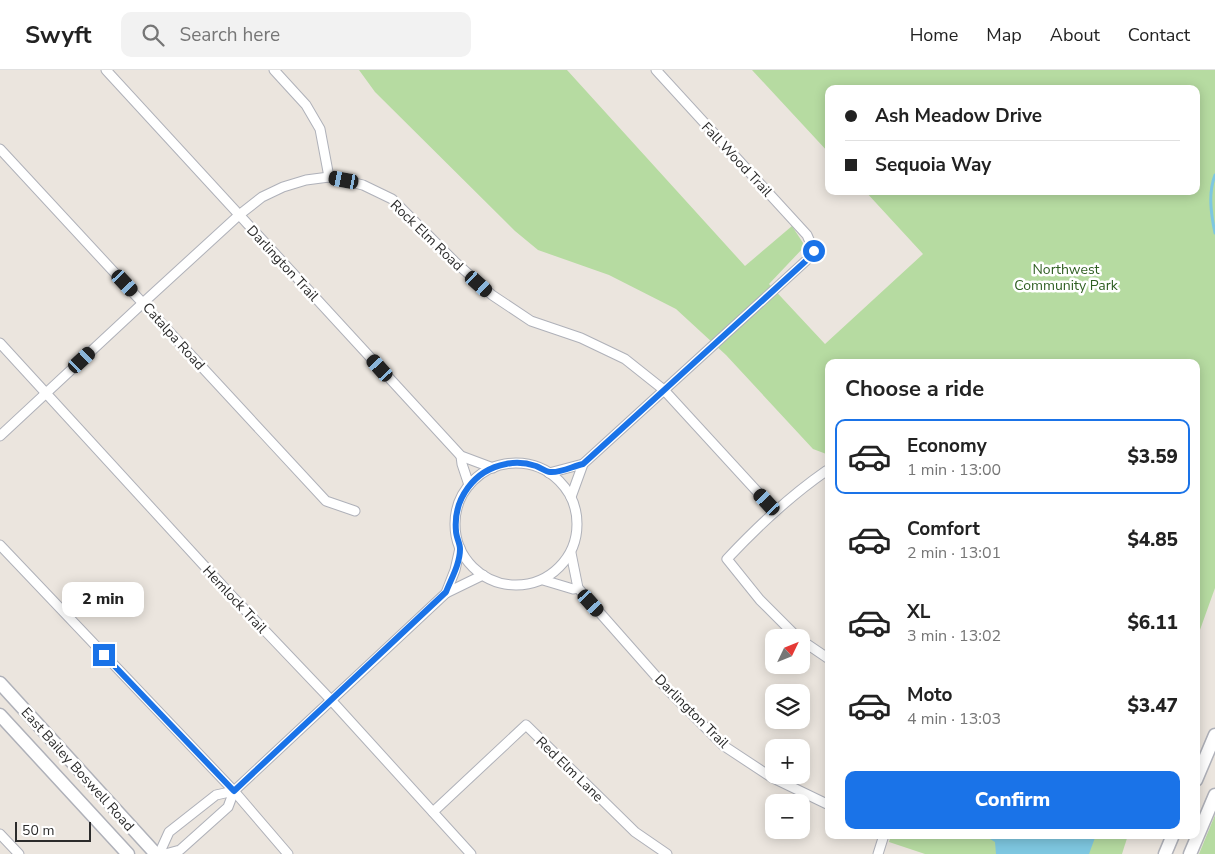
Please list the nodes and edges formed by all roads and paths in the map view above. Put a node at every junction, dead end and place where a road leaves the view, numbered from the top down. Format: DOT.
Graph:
graph roads {
  1 [pos="106,70"];
  2 [pos="274,70"];
  3 [pos="656,70"];
  4 [pos="0,149"];
  5 [pos="329,177"];
  6 [pos="239,215"];
  7 [pos="144,302"];
  8 [pos="0,343"];
  9 [pos="664,390"];
  10 [pos="47,394"];
  11 [pos="0,436"];
  12 [pos="461,456"];
  13 [pos="583,464"];
  14 [pos="493,468"];
  15 [pos="825,472"];
  16 [pos="549,473"];
  17 [pos="469,485"];
  18 [pos="571,497"];
  19 [pos="355,511"];
  20 [pos="776,511"];
  21 [pos="0,546"];
  22 [pos="460,548"];
  23 [pos="571,553"];
  24 [pos="483,575"];
  25 [pos="543,580"];
  26 [pos="578,588"];
  27 [pos="446,592"];
  28 [pos="789,629"];
  29 [pos="810,646"];
  30 [pos="825,656"];
  31 [pos="0,683"];
  32 [pos="331,700"];
  33 [pos="0,715"];
  34 [pos="1215,735"];
  35 [pos="1200,771"];
  36 [pos="234,791"];
  37 [pos="1215,795"];
  38 [pos="825,803"];
  39 [pos="433,812"];
  40 [pos="1200,830"];
  41 [pos="0,834"];
  42 [pos="883,839"];
  43 [pos="1171,839"];
  44 [pos="1196,839"];
  45 [pos="19,854"];
  46 [pos="128,854"];
  47 [pos="158,854"];
  48 [pos="165,854"];
  49 [pos="288,854"];
  50 [pos="470,854"];
  51 [pos="667,854"];
  52 [pos="878,854"];
  53 [pos="1165,854"];
  54 [pos="1190,854"];
  1 -- 6 [label="street, Darlington Trail"];
  2 -- 5 [label="street"];
  3 -- 9 [label="street, Fall Wood Trail"];
  4 -- 7 [label="street, Catalpa Road"];
  5 -- 6 [label="street, Rock Elm Road"];
  5 -- 9 [label="street, Rock Elm Road"];
  6 -- 7 [label="street, Rock Elm Road"];
  6 -- 12 [label="street, Darlington Trail"];
  7 -- 10 [label="street, Rock Elm Road"];
  7 -- 19 [label="street, Catalpa Road"];
  8 -- 10 [label="street, Hemlock Trail"];
  9 -- 13 [label="street"];
  9 -- 20 [label="street, Rock Elm Road"];
  10 -- 11 [label="street, Rock Elm Road"];
  10 -- 32 [label="street, Hemlock Trail"];
  12 -- 14 [label="street, Darlington Trail"];
  12 -- 17 [label="street, Darlington Trail"];
  13 -- 16 [label="street"];
  13 -- 18 [label="street"];
  14 -- 16 [label="street"];
  14 -- 17 [label="street"];
  15 -- 20 [label="street"];
  16 -- 18 [label="street"];
  17 -- 22 [label="street"];
  18 -- 23 [label="street"];
  20 -- 28 [label="street"];
  21 -- 36 [label="street"];
  22 -- 24 [label="street"];
  22 -- 27 [label="street"];
  23 -- 25 [label="street"];
  23 -- 26 [label="street"];
  24 -- 25 [label="street"];
  24 -- 27 [label="street"];
  25 -- 26 [label="street"];
  26 -- 38 [label="street, Darlington Trail"];
  27 -- 32 [label="street"];
  29 -- 30 [label="street"];
  31 -- 47 [label="main road, East Bailey Boswell Road"];
  32 -- 36 [label="street"];
  32 -- 39 [label="street, Hemlock Trail"];
  33 -- 46 [label="main road, East Bailey Boswell Road"];
  34 -- 35 [label="main road"];
  36 -- 47 [label="street"];
  36 -- 48 [label="street"];
  36 -- 49 [label="street"];
  37 -- 40 [label="main road"];
  39 -- 50 [label="street, Hemlock Trail"];
  39 -- 51 [label="street, Red Elm Lane"];
  41 -- 45 [label="street"];
  42 -- 52 [label="street"];
  43 -- 53 [label="main road"];
  44 -- 54 [label="main road"];
}
